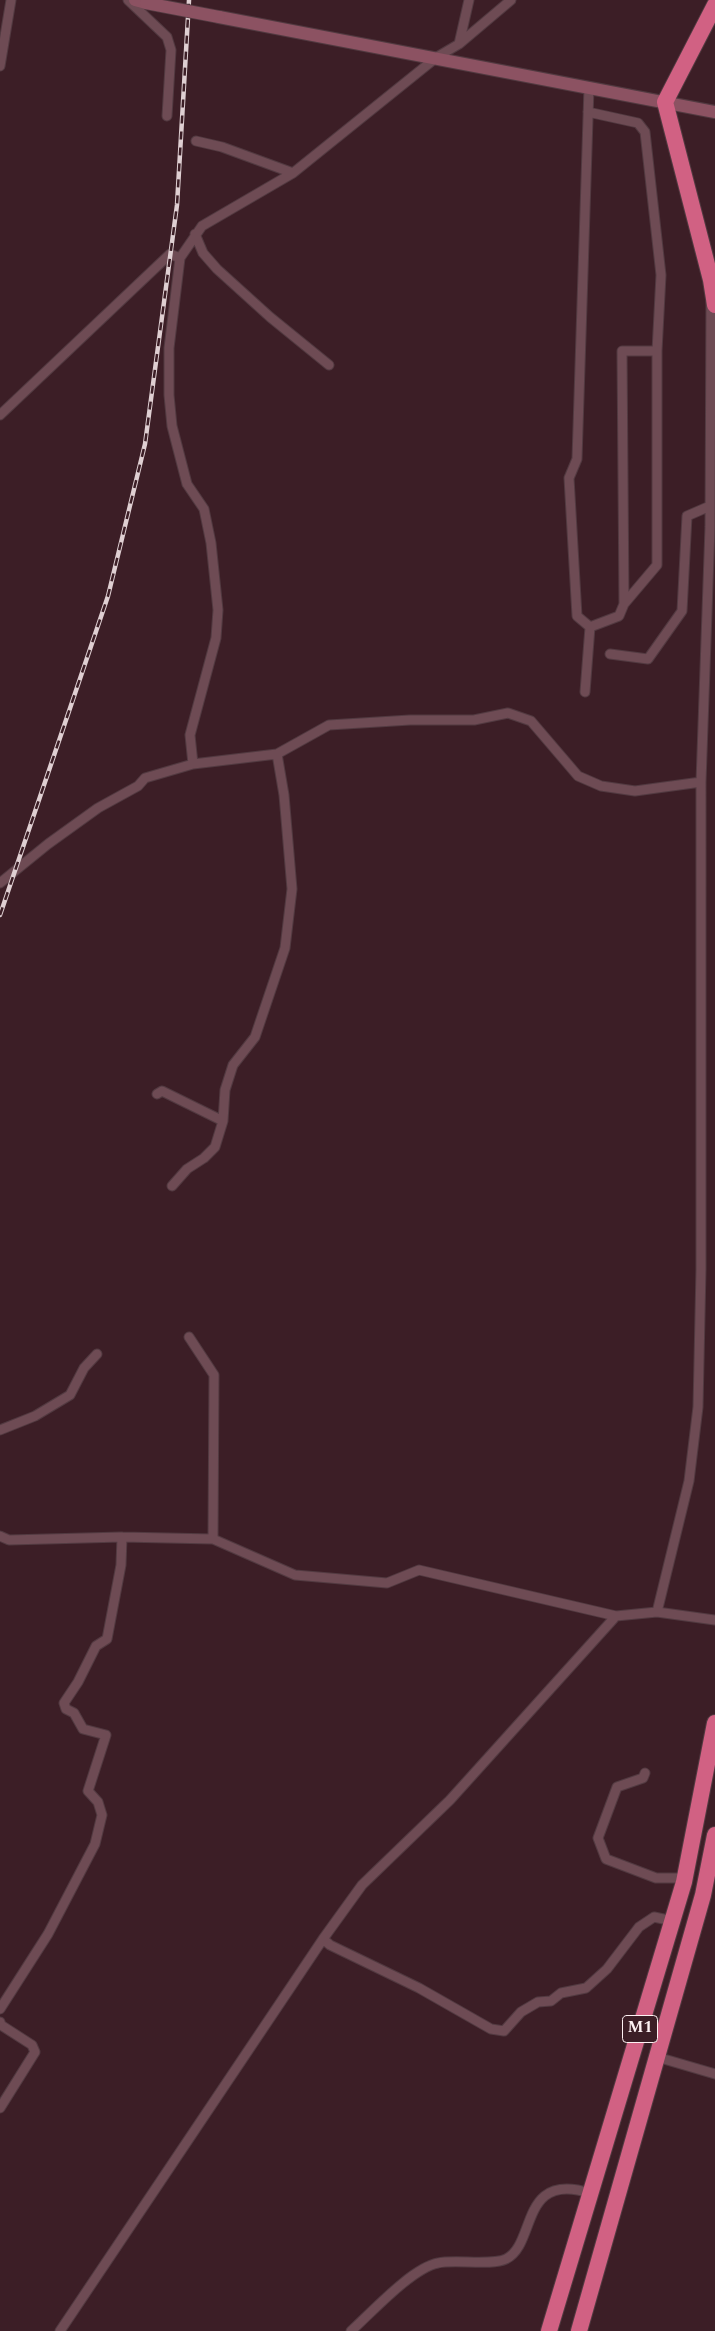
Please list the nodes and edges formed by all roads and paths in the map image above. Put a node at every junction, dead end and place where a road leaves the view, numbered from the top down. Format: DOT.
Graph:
graph roads {
  1 [pos="11,0"];
  2 [pos="128,0"];
  3 [pos="469,0"];
  4 [pos="511,0"];
  5 [pos="140,1"];
  6 [pos="715,5"];
  7 [pos="459,44"];
  8 [pos="437,57"];
  9 [pos="0,66"];
  10 [pos="588,87"];
  11 [pos="665,102"];
  12 [pos="588,112"];
  13 [pos="715,112"];
  14 [pos="167,116"];
  15 [pos="196,141"];
  16 [pos="293,173"];
  17 [pos="195,234"];
  18 [pos="180,258"];
  19 [pos="711,280"];
  20 [pos="715,305"];
  21 [pos="658,351"];
  22 [pos="329,364"];
  23 [pos="0,416"];
  24 [pos="710,506"];
  25 [pos="624,604"];
  26 [pos="590,627"];
  27 [pos="610,654"];
  28 [pos="585,692"];
  29 [pos="277,754"];
  30 [pos="193,764"];
  31 [pos="702,782"];
  32 [pos="0,883"];
  33 [pos="157,1094"];
  34 [pos="222,1121"];
  35 [pos="172,1186"];
  36 [pos="189,1337"];
  37 [pos="97,1354"];
  38 [pos="0,1430"];
  39 [pos="0,1536"];
  40 [pos="122,1537"];
  41 [pos="213,1540"];
  42 [pos="657,1612"];
  43 [pos="616,1616"];
  44 [pos="715,1620"];
  45 [pos="715,1723"];
  46 [pos="645,1773"];
  47 [pos="715,1835"];
  48 [pos="685,1878"];
  49 [pos="709,1891"];
  50 [pos="673,1921"];
  51 [pos="323,1938"];
  52 [pos="0,2009"];
  53 [pos="0,2022"];
  54 [pos="657,2056"];
  55 [pos="715,2074"];
  56 [pos="0,2108"];
  57 [pos="590,2194"];
  58 [pos="60,2331"];
  59 [pos="351,2331"];
  60 [pos="549,2331"];
  61 [pos="579,2331"];
  1 -- 9 [label="street"];
  2 -- 14 [label="street"];
  3 -- 7 [label="street"];
  4 -- 7 [label="street"];
  5 -- 8 [label="main road, bridge"];
  6 -- 11 [label="highway"];
  7 -- 8 [label="street"];
  8 -- 10 [label="main road"];
  8 -- 16 [label="street"];
  10 -- 11 [label="main road"];
  10 -- 12 [label="street"];
  11 -- 13 [label="main road"];
  11 -- 19 [label="highway"];
  12 -- 21 [label="street"];
  12 -- 26 [label="street"];
  15 -- 16 [label="street"];
  16 -- 17 [label="street"];
  17 -- 18 [label="street"];
  17 -- 22 [label="street"];
  18 -- 23 [label="street"];
  18 -- 30 [label="street"];
  19 -- 20 [label="highway"];
  19 -- 24 [label="street"];
  21 -- 25 [label="street"];
  21 -- 25 [label="street"];
  24 -- 27 [label="street"];
  24 -- 31 [label="street"];
  25 -- 26 [label="street"];
  26 -- 28 [label="street"];
  29 -- 30 [label="street"];
  29 -- 31 [label="street"];
  29 -- 34 [label="street"];
  30 -- 32 [label="street"];
  31 -- 42 [label="street"];
  33 -- 34 [label="street"];
  34 -- 35 [label="street"];
  36 -- 41 [label="street"];
  37 -- 38 [label="street"];
  39 -- 40 [label="street"];
  40 -- 41 [label="street"];
  40 -- 52 [label="street"];
  41 -- 43 [label="street"];
  42 -- 43 [label="street"];
  42 -- 44 [label="street"];
  43 -- 51 [label="street"];
  45 -- 48 [label="highway, M1"];
  46 -- 48 [label="street"];
  47 -- 49 [label="highway, M1"];
  48 -- 50 [label="highway, M1"];
  49 -- 54 [label="highway, M1"];
  50 -- 51 [label="street"];
  50 -- 57 [label="highway, M1"];
  51 -- 58 [label="street"];
  53 -- 56 [label="street"];
  54 -- 55 [label="street"];
  54 -- 61 [label="highway, M1"];
  57 -- 59 [label="street"];
  57 -- 60 [label="highway, M1"];
}
